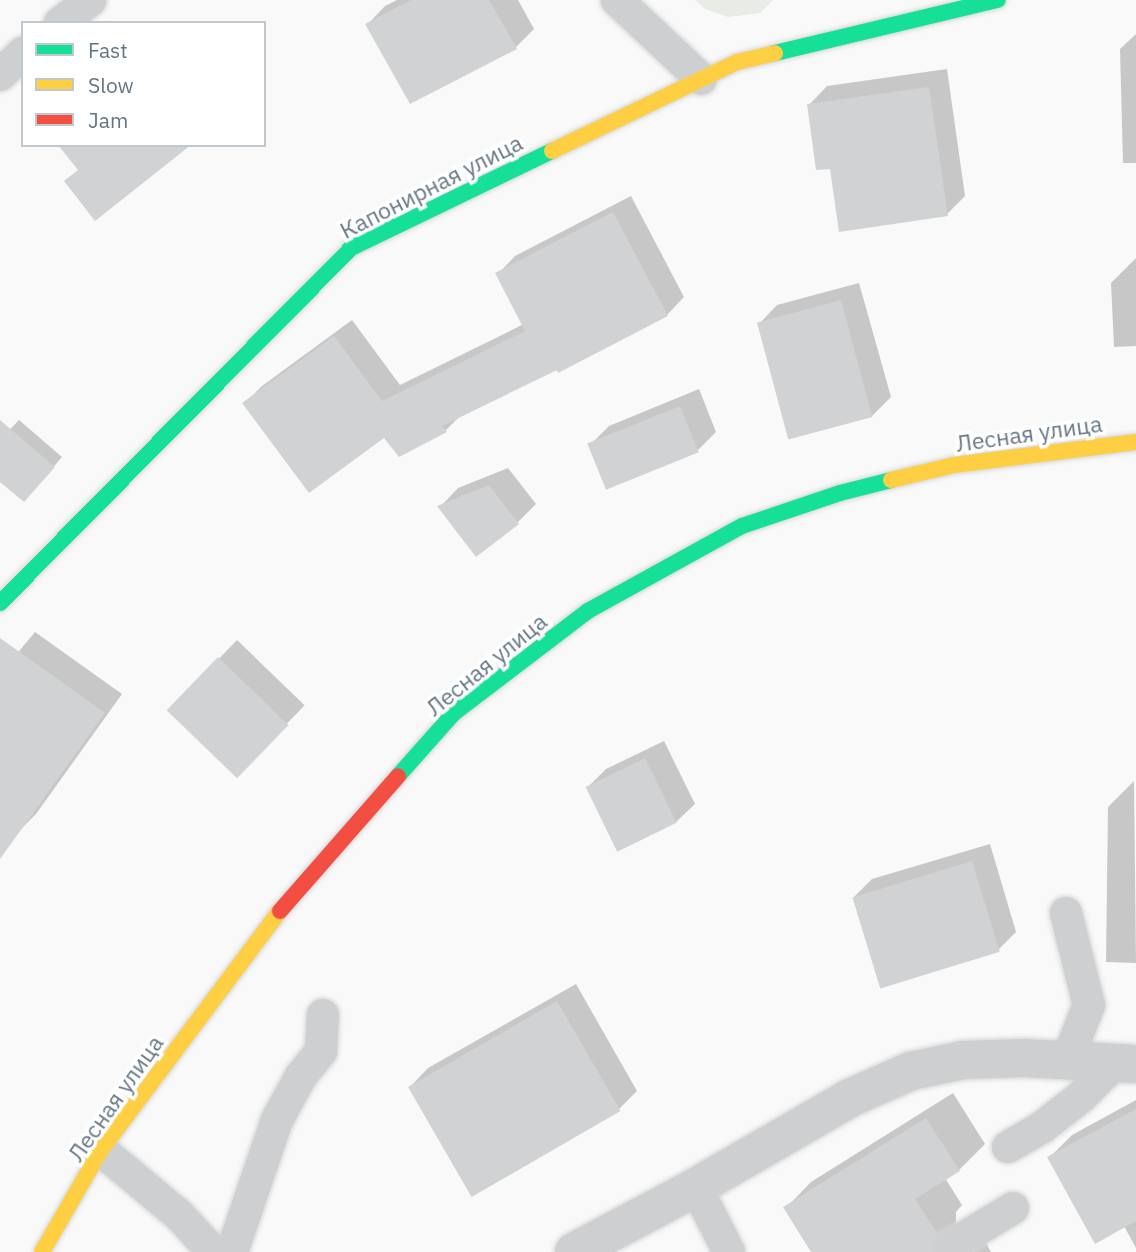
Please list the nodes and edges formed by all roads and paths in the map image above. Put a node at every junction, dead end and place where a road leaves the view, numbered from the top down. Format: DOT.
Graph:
graph roads {
  1 [pos="90,0"];
  2 [pos="617,0"];
  3 [pos="998,0"];
  4 [pos="63,21"];
  5 [pos="21,54"];
  6 [pos="0,75"];
  7 [pos="701,79"];
  8 [pos="1136,442"];
  9 [pos="0,603"];
  10 [pos="1066,913"];
  11 [pos="323,1015"];
  12 [pos="1068,1058"];
  13 [pos="1126,1063"];
  14 [pos="1009,1147"];
  15 [pos="101,1150"];
  16 [pos="696,1187"];
  17 [pos="1013,1208"];
  18 [pos="947,1248"];
  19 [pos="42,1252"];
  20 [pos="213,1252"];
  21 [pos="232,1252"];
  22 [pos="573,1252"];
  23 [pos="729,1252"];
  1 -- 4 [label="lane"];
  2 -- 7 [label="lane"];
  3 -- 7 [label="main road, Капонирная улица"];
  5 -- 6 [label="lane"];
  7 -- 9 [label="main road, Капонирная улица"];
  8 -- 15 [label="main road, Лесная улица"];
  10 -- 12 [label="lane"];
  11 -- 21 [label="lane"];
  12 -- 13 [label="street"];
  12 -- 16 [label="street"];
  13 -- 14 [label="lane"];
  15 -- 19 [label="main road, Лесная улица"];
  15 -- 20 [label="lane"];
  16 -- 22 [label="street"];
  16 -- 23 [label="lane"];
  17 -- 18 [label="lane"];
}
